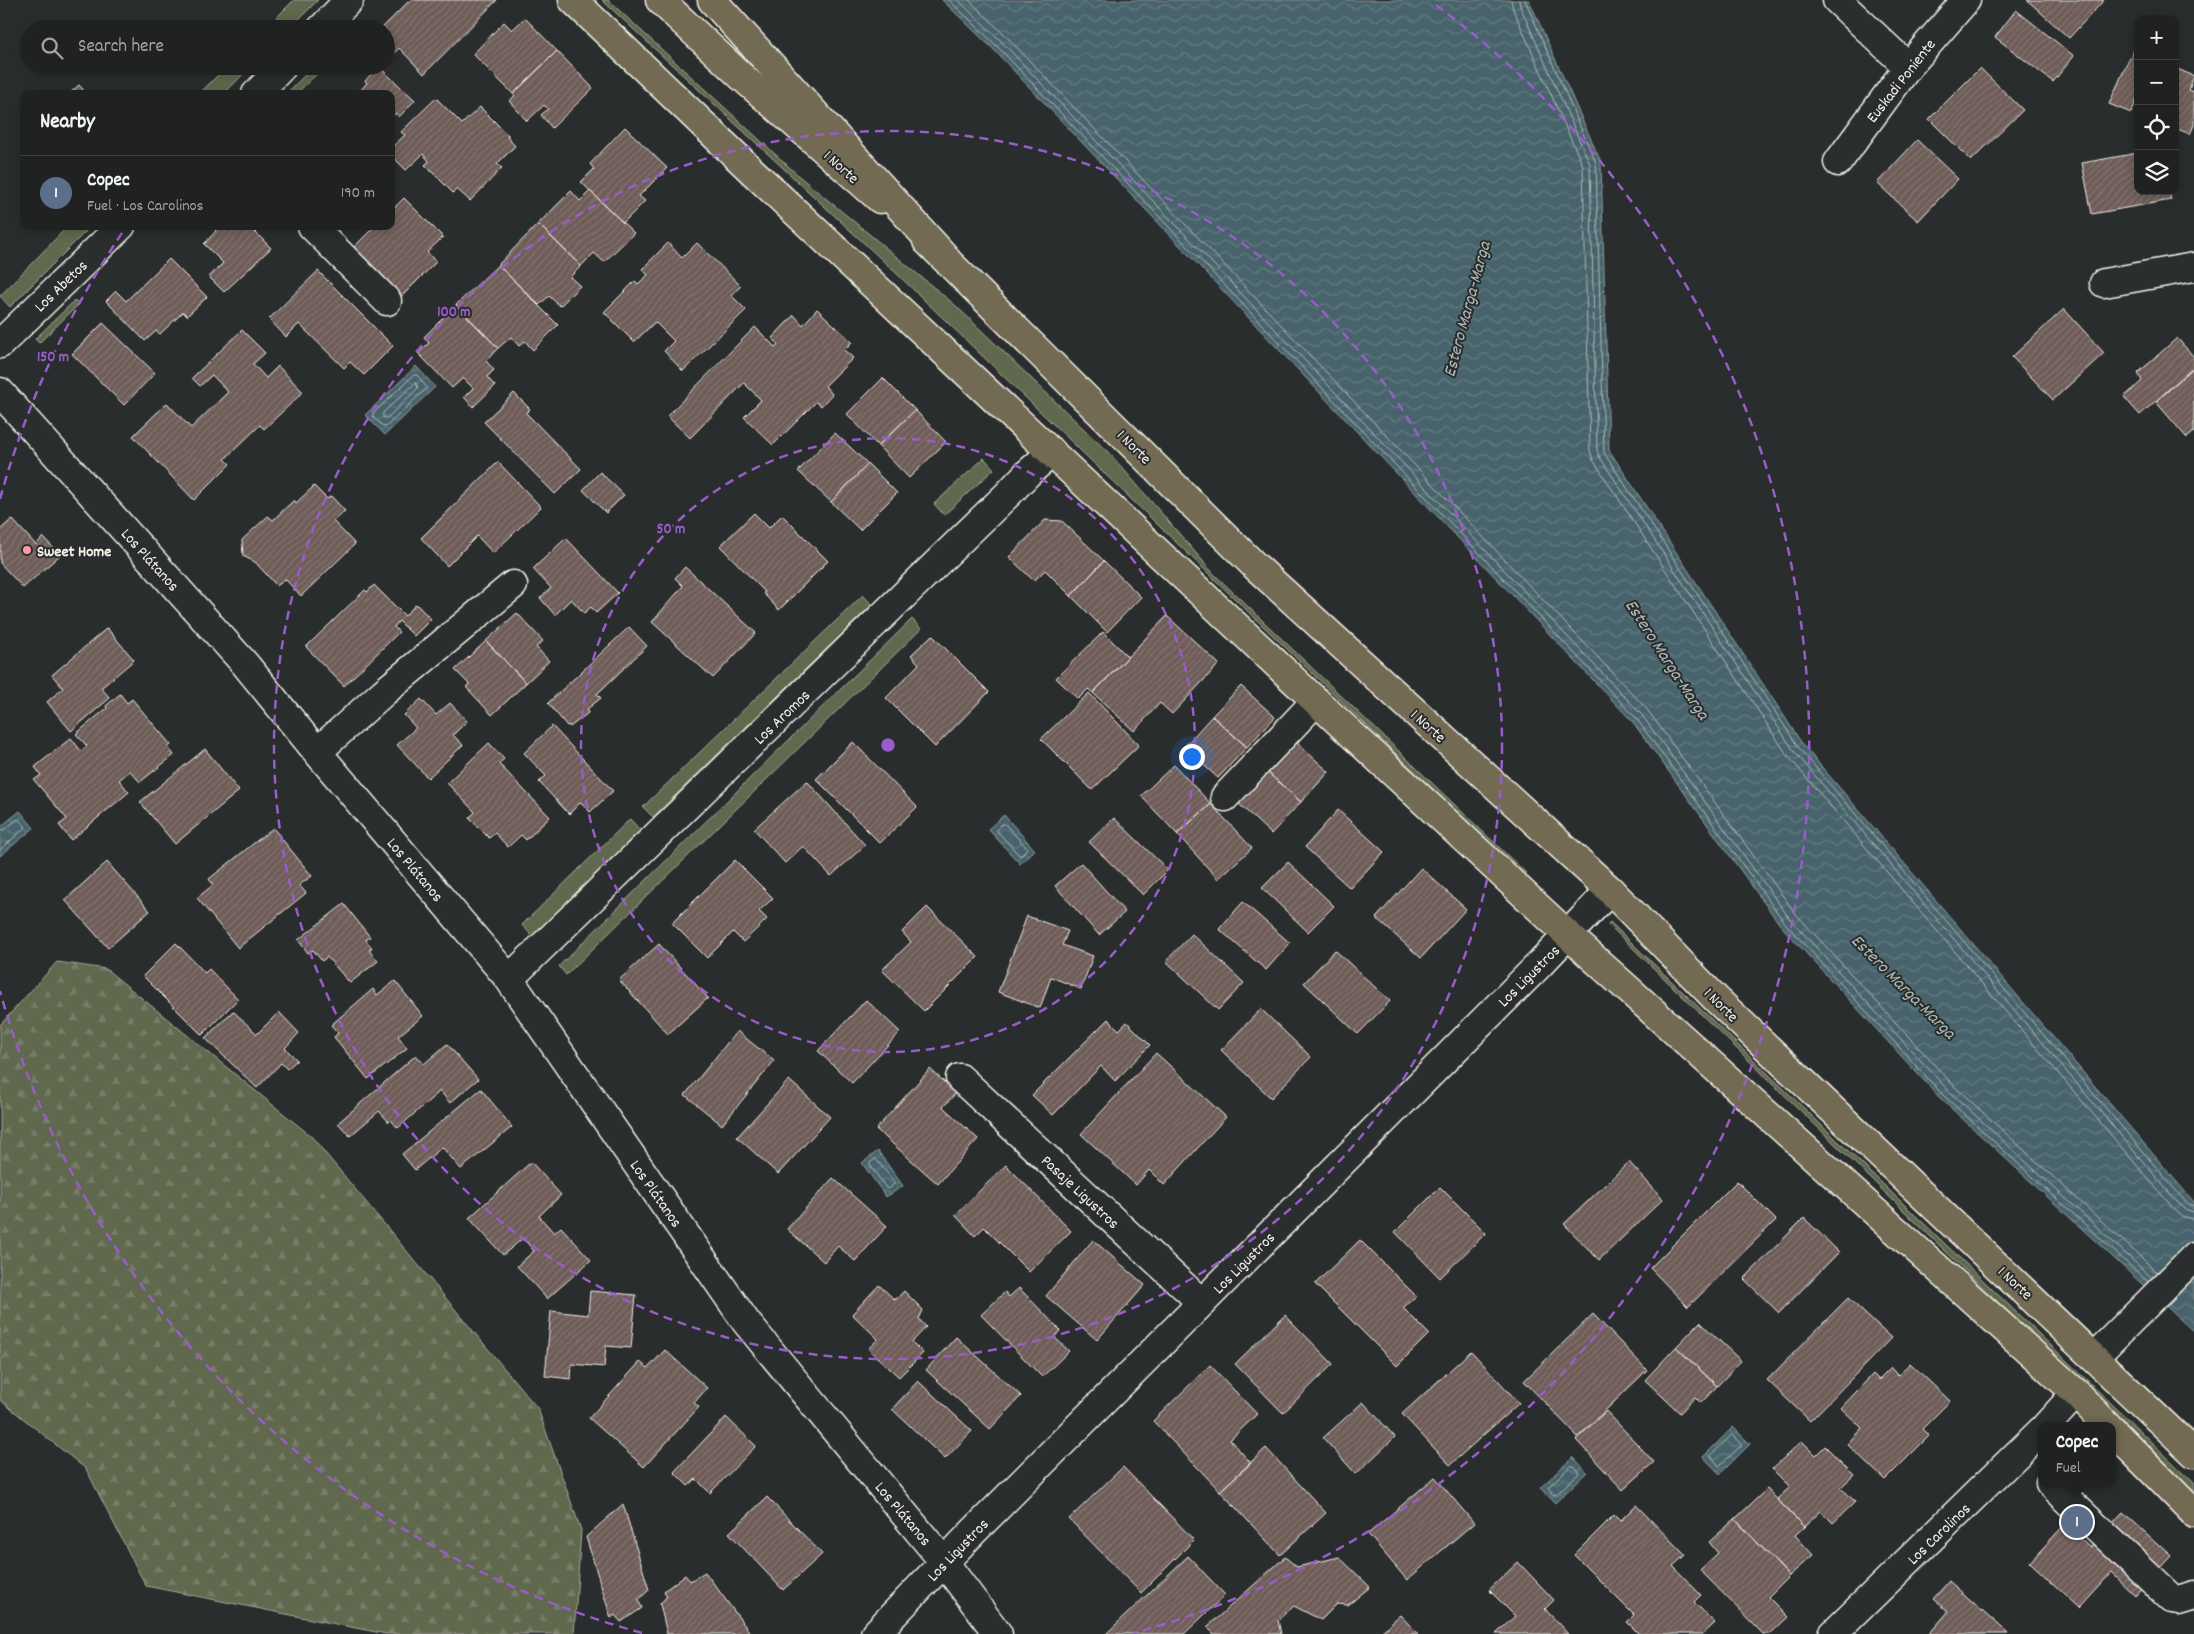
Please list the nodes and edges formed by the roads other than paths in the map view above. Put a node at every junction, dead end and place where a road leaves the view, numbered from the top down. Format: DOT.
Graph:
graph roads {
  1 [pos="349,0"];
  2 [pos="573,0"];
  3 [pos="660,0"];
  4 [pos="712,0"];
  5 [pos="1837,0"];
  6 [pos="1966,0"];
  7 [pos="330,20"];
  8 [pos="1908,66"];
  9 [pos="274,75"];
  10 [pos="260,90"];
  11 [pos="1838,162"];
  12 [pos="116,230"];
  13 [pos="316,230"];
  14 [pos="945,257"];
  15 [pos="2194,267"];
  16 [pos="2104,283"];
  17 [pos="387,301"];
  18 [pos="0,344"];
  19 [pos="0,392"];
  20 [pos="1052,452"];
  21 [pos="512,585"];
  22 [pos="1316,701"];
  23 [pos="317,752"];
  24 [pos="1225,797"];
  25 [pos="1610,890"];
  26 [pos="1568,935"];
  27 [pos="509,979"];
  28 [pos="960,1078"];
  29 [pos="2194,1257"];
  30 [pos="1202,1303"];
  31 [pos="2094,1357"];
  32 [pos="2076,1394"];
  33 [pos="2050,1422"];
  34 [pos="2104,1422"];
  35 [pos="2038,1434"];
  36 [pos="2116,1434"];
  37 [pos="2194,1453"];
  38 [pos="2019,1455"];
  39 [pos="2038,1472"];
  40 [pos="2054,1487"];
  41 [pos="2194,1513"];
  42 [pos="944,1562"];
  43 [pos="2194,1595"];
  44 [pos="874,1634"];
  45 [pos="998,1634"];
  46 [pos="1832,1634"];
  1 -- 7 [label="street"];
  2 -- 20 [label="main road"];
  3 -- 14 [label="main road, 1 Norte"];
  4 -- 14 [label="main road"];
  5 -- 8 [label="street"];
  6 -- 8 [label="street, Euskadi Poniente"];
  8 -- 11 [label="street, Euskadi Poniente"];
  9 -- 10 [label="street"];
  12 -- 18 [label="street, Los Abetos"];
  13 -- 17 [label="street"];
  14 -- 25 [label="main road, 1 Norte"];
  15 -- 16 [label="street"];
  19 -- 23 [label="street, Los Plátanos"];
  20 -- 22 [label="main road"];
  20 -- 27 [label="street, Los Aromos"];
  21 -- 23 [label="street"];
  22 -- 24 [label="street"];
  22 -- 26 [label="main road"];
  23 -- 27 [label="street, Los Plátanos"];
  25 -- 26 [label="street, Los Ligustros"];
  25 -- 31 [label="main road, 1 Norte"];
  26 -- 30 [label="street, Los Ligustros"];
  26 -- 32 [label="main road"];
  27 -- 42 [label="street, Los Plátanos"];
  28 -- 30 [label="street, Pasaje Ligustros"];
  29 -- 31 [label="street"];
  30 -- 42 [label="street, Los Ligustros"];
  31 -- 37 [label="main road, 1 Norte"];
  32 -- 33 [label="street"];
  32 -- 34 [label="main road"];
  35 -- 38 [label="street, Los Carolinos"];
  36 -- 41 [label="main road"];
  38 -- 39 [label="street"];
  38 -- 46 [label="street, Los Carolinos"];
  40 -- 43 [label="street"];
  42 -- 44 [label="street, Los Ligustros"];
  42 -- 45 [label="street, Los Plátanos"];
}
